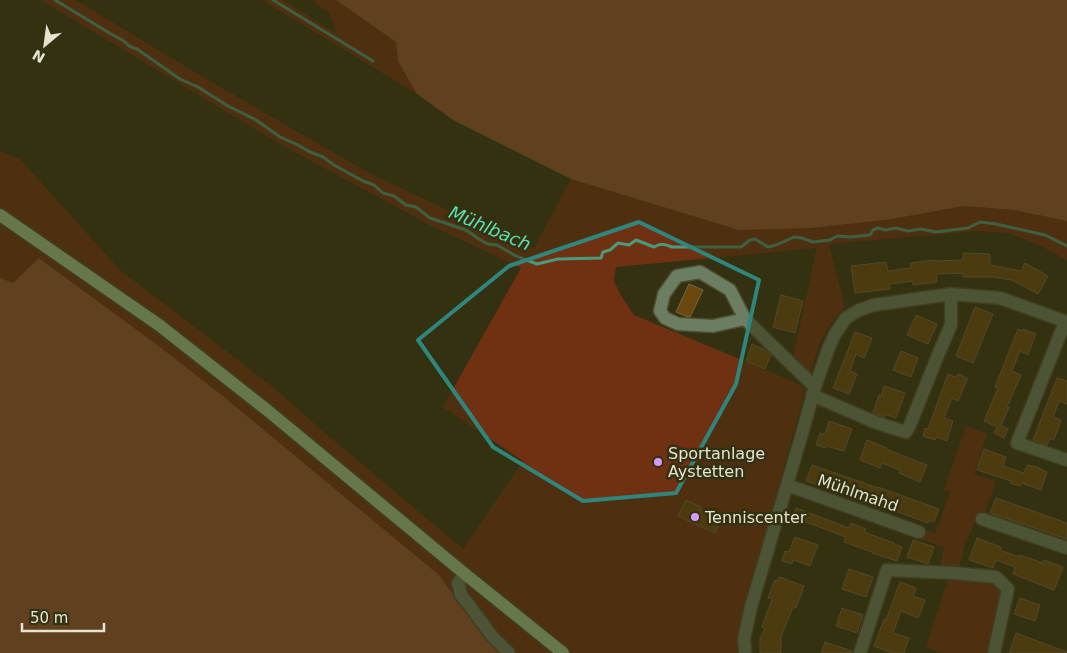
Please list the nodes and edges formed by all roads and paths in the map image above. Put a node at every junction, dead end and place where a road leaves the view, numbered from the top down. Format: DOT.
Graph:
graph roads {
  1 [pos="0,215"];
  2 [pos="951,294"];
  3 [pos="745,318"];
  4 [pos="1066,322"];
  5 [pos="815,386"];
  6 [pos="1067,460"];
  7 [pos="787,486"];
  8 [pos="982,519"];
  9 [pos="919,532"];
  10 [pos="1067,548"];
  11 [pos="465,574"];
  12 [pos="509,653"];
  13 [pos="563,653"];
  14 [pos="745,653"];
  15 [pos="860,653"];
  16 [pos="994,653"];
  1 -- 11 [label="main road"];
  2 -- 4 [label="street"];
  2 -- 5 [label="street"];
  2 -- 5 [label="street"];
  3 -- 3 [label="street"];
  3 -- 5 [label="street"];
  4 -- 6 [label="street"];
  5 -- 7 [label="street"];
  7 -- 9 [label="street, Mühlmahd"];
  7 -- 14 [label="street"];
  8 -- 10 [label="street"];
  11 -- 12 [label="street"];
  11 -- 13 [label="main road"];
  15 -- 16 [label="street"];
}
